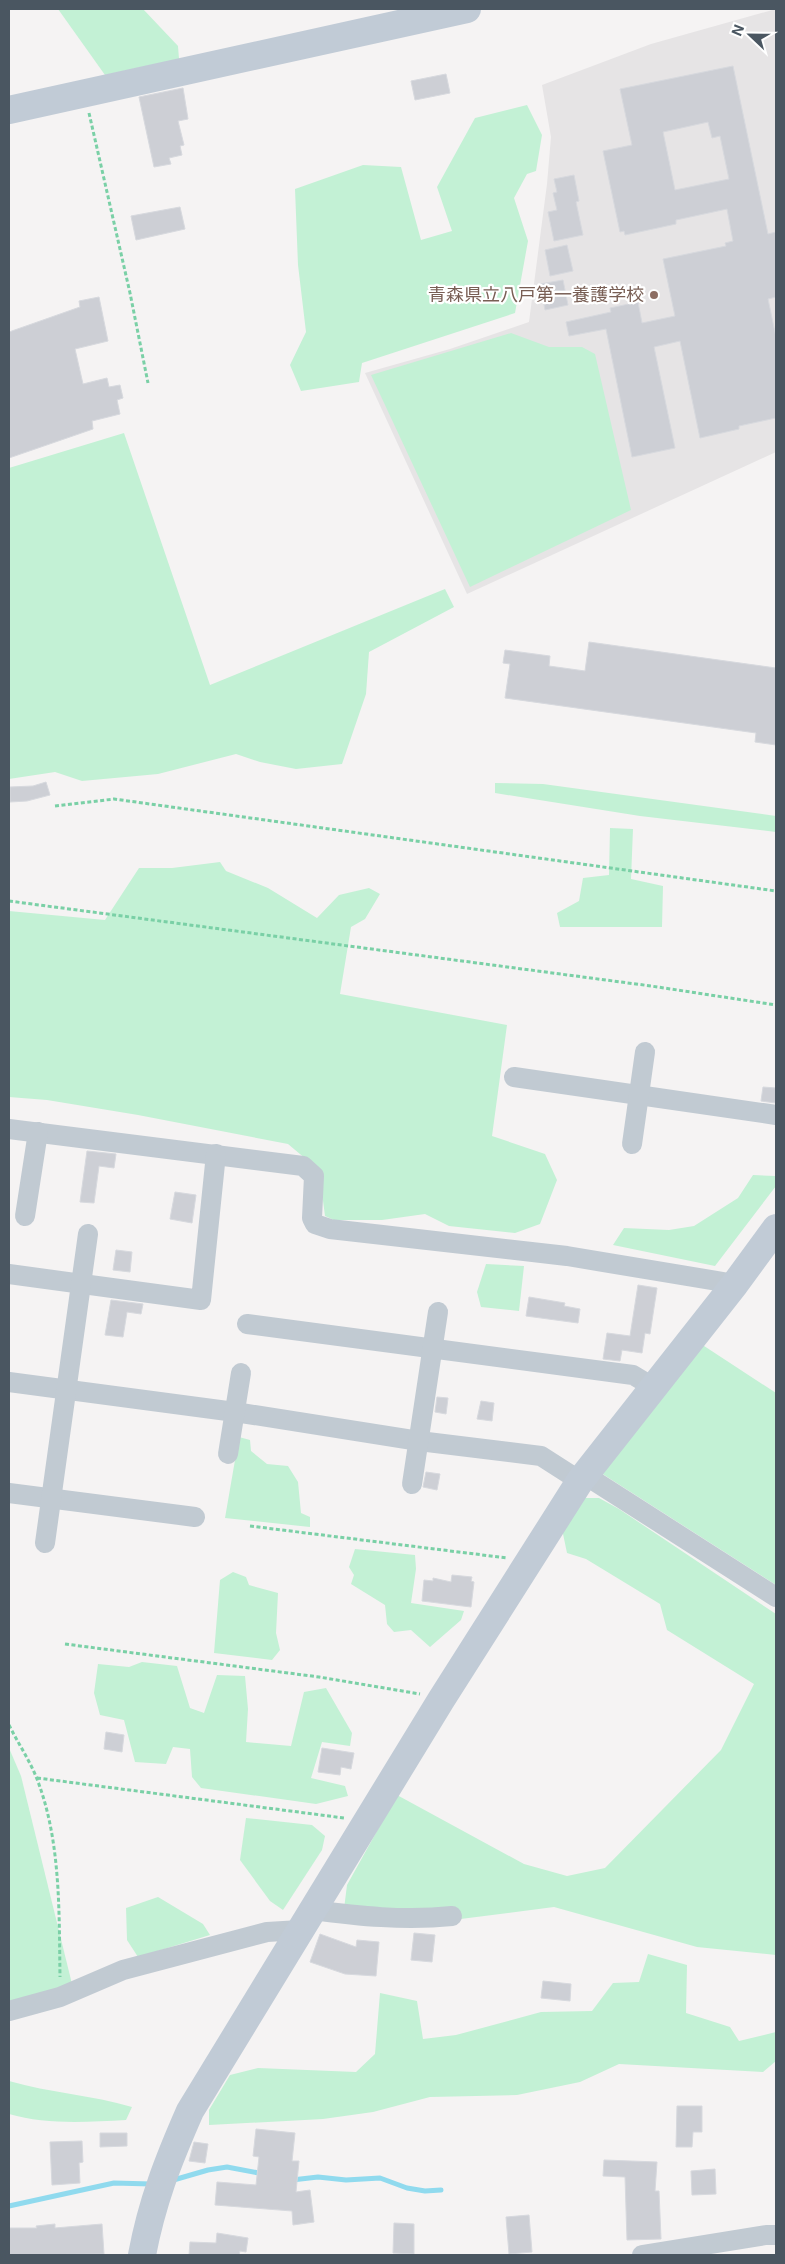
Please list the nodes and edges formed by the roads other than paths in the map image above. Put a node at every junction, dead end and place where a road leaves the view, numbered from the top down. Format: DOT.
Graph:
graph roads {
  1 [pos="454,10"];
  2 [pos="9,110"];
  3 [pos="645,1052"];
  4 [pos="514,1077"];
  5 [pos="639,1095"];
  6 [pos="776,1115"];
  7 [pos="9,1129"];
  8 [pos="38,1132"];
  9 [pos="632,1144"];
  10 [pos="216,1154"];
  11 [pos="25,1216"];
  12 [pos="776,1228"];
  13 [pos="88,1234"];
  14 [pos="9,1274"];
  15 [pos="81,1284"];
  16 [pos="735,1284"];
  17 [pos="438,1312"];
  18 [pos="247,1324"];
  19 [pos="432,1348"];
  20 [pos="240,1373"];
  21 [pos="9,1382"];
  22 [pos="653,1387"];
  23 [pos="68,1390"];
  24 [pos="235,1412"];
  25 [pos="419,1441"];
  26 [pos="228,1454"];
  27 [pos="583,1478"];
  28 [pos="412,1484"];
  29 [pos="9,1493"];
  30 [pos="52,1498"];
  31 [pos="194,1517"];
  32 [pos="45,1543"];
  33 [pos="776,1597"];
  34 [pos="452,1916"];
  35 [pos="306,1920"];
  36 [pos="9,2011"];
  37 [pos="776,2235"];
  38 [pos="142,2255"];
  39 [pos="642,2255"];
  1 -- 2 [label="street"];
  3 -- 5 [label="street"];
  4 -- 5 [label="street"];
  5 -- 6 [label="street"];
  5 -- 9 [label="street"];
  7 -- 8 [label="street"];
  8 -- 10 [label="street"];
  8 -- 11 [label="street"];
  10 -- 15 [label="street"];
  10 -- 16 [label="street"];
  12 -- 16 [label="street"];
  13 -- 15 [label="street"];
  14 -- 15 [label="street"];
  15 -- 23 [label="street"];
  16 -- 22 [label="street"];
  17 -- 19 [label="street"];
  18 -- 19 [label="street"];
  19 -- 22 [label="street"];
  19 -- 25 [label="street"];
  20 -- 24 [label="street"];
  21 -- 23 [label="street"];
  22 -- 27 [label="street"];
  23 -- 24 [label="street"];
  23 -- 30 [label="street"];
  24 -- 25 [label="street"];
  24 -- 26 [label="street"];
  25 -- 27 [label="street"];
  25 -- 28 [label="street"];
  27 -- 33 [label="street"];
  27 -- 35 [label="street"];
  29 -- 30 [label="street"];
  30 -- 31 [label="street"];
  30 -- 32 [label="street"];
  34 -- 35 [label="street"];
  35 -- 36 [label="street"];
  35 -- 38 [label="street"];
  37 -- 39 [label="street"];
}
